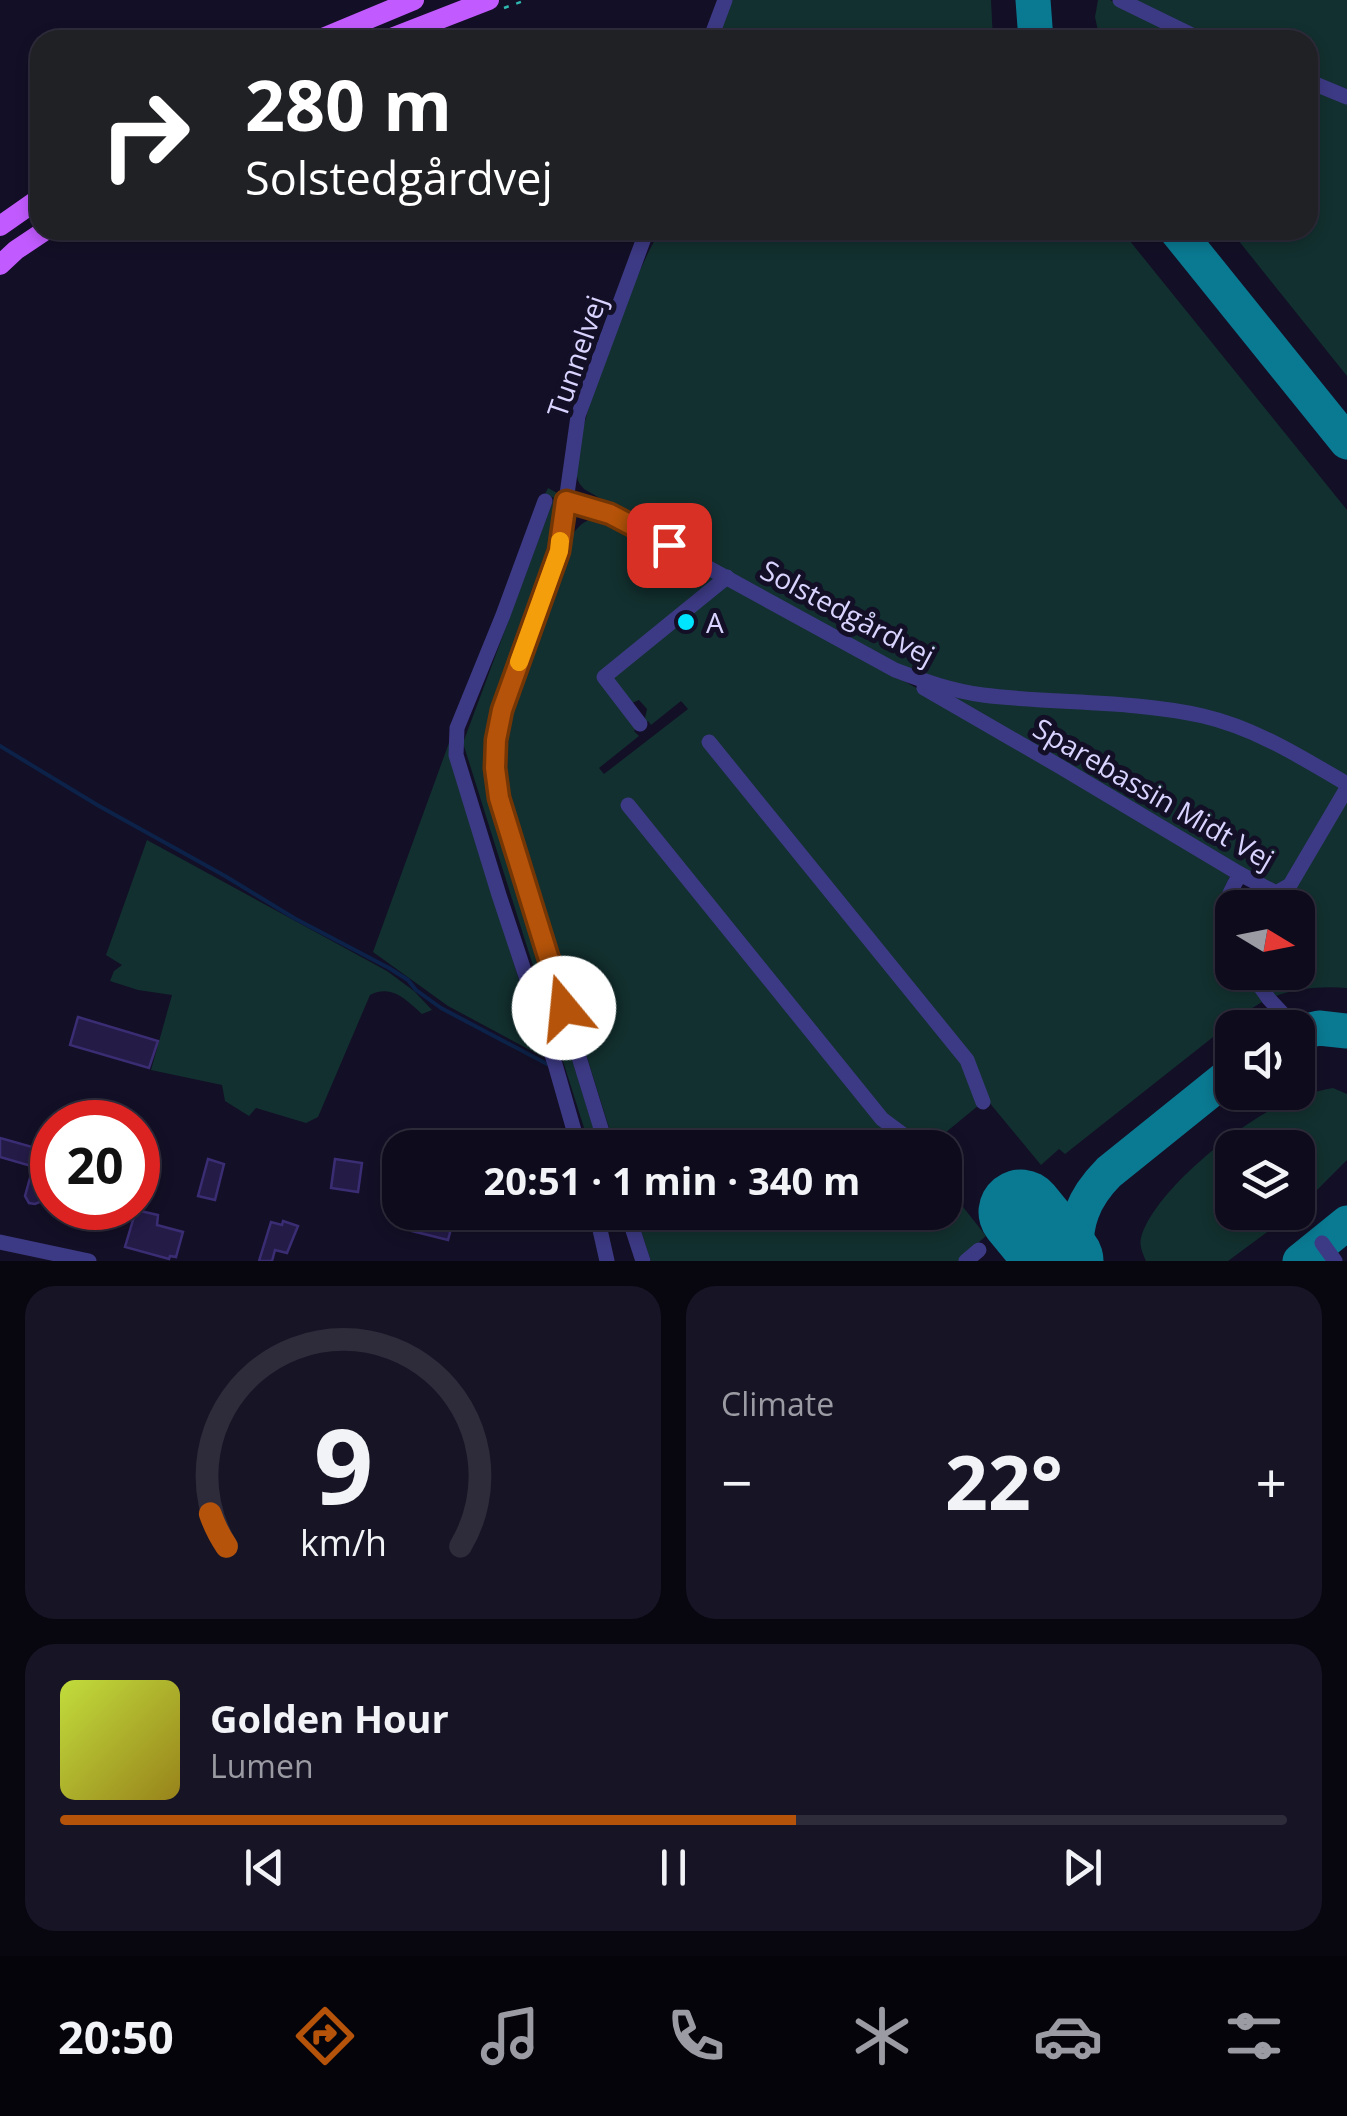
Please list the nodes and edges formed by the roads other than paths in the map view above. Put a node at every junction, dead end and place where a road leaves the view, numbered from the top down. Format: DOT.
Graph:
graph roads {
  1 [pos="414,0"];
  2 [pos="489,0"];
  3 [pos="725,0"];
  4 [pos="1120,0"];
  5 [pos="342,30"];
  6 [pos="412,30"];
  7 [pos="714,30"];
  8 [pos="1182,30"];
  9 [pos="1318,85"];
  10 [pos="1347,97"];
  11 [pos="30,205"];
  12 [pos="0,226"];
  13 [pos="31,240"];
  14 [pos="645,240"];
  15 [pos="0,266"];
  16 [pos="545,500"];
  17 [pos="566,501"];
  18 [pos="727,576"];
  19 [pos="895,670"];
  20 [pos="640,724"];
  21 [pos="709,742"];
  22 [pos="1347,786"];
  23 [pos="628,804"];
  24 [pos="1240,874"];
  25 [pos="1232,890"];
  26 [pos="1263,990"];
  27 [pos="1279,1010"];
  28 [pos="983,1102"];
  29 [pos="574,1130"];
  30 [pos="601,1130"];
  31 [pos="897,1130"];
  32 [pos="600,1230"];
  33 [pos="633,1230"];
  34 [pos="0,1242"];
  35 [pos="1322,1243"];
  36 [pos="3,1261"];
  37 [pos="89,1261"];
  38 [pos="607,1261"];
  39 [pos="643,1261"];
  40 [pos="1336,1261"];
  1 -- 5 [label="main road"];
  2 -- 6 [label="main road"];
  3 -- 7 [label="street"];
  4 -- 8 [label="street"];
  9 -- 10 [label="street"];
  11 -- 12 [label="main road"];
  13 -- 15 [label="main road"];
  14 -- 17 [label="street, Tunnelvej"];
  16 -- 29 [label="street"];
  17 -- 18 [label="street, Solstedgårdvej"];
  17 -- 30 [label="street, Tunnelvej"];
  18 -- 19 [label="street, Solstedgårdvej"];
  18 -- 20 [label="street"];
  19 -- 22 [label="street, Solstedgårdvej"];
  19 -- 24 [label="street, Sparebassin Midt Vej"];
  21 -- 28 [label="street"];
  22 -- 24 [label="street, Sparebassin Midt Vej"];
  23 -- 31 [label="street"];
  24 -- 25 [label="street"];
  26 -- 27 [label="street"];
  32 -- 38 [label="street"];
  33 -- 39 [label="street"];
  34 -- 36 [label="street"];
  34 -- 37 [label="street"];
  35 -- 40 [label="street"];
}
